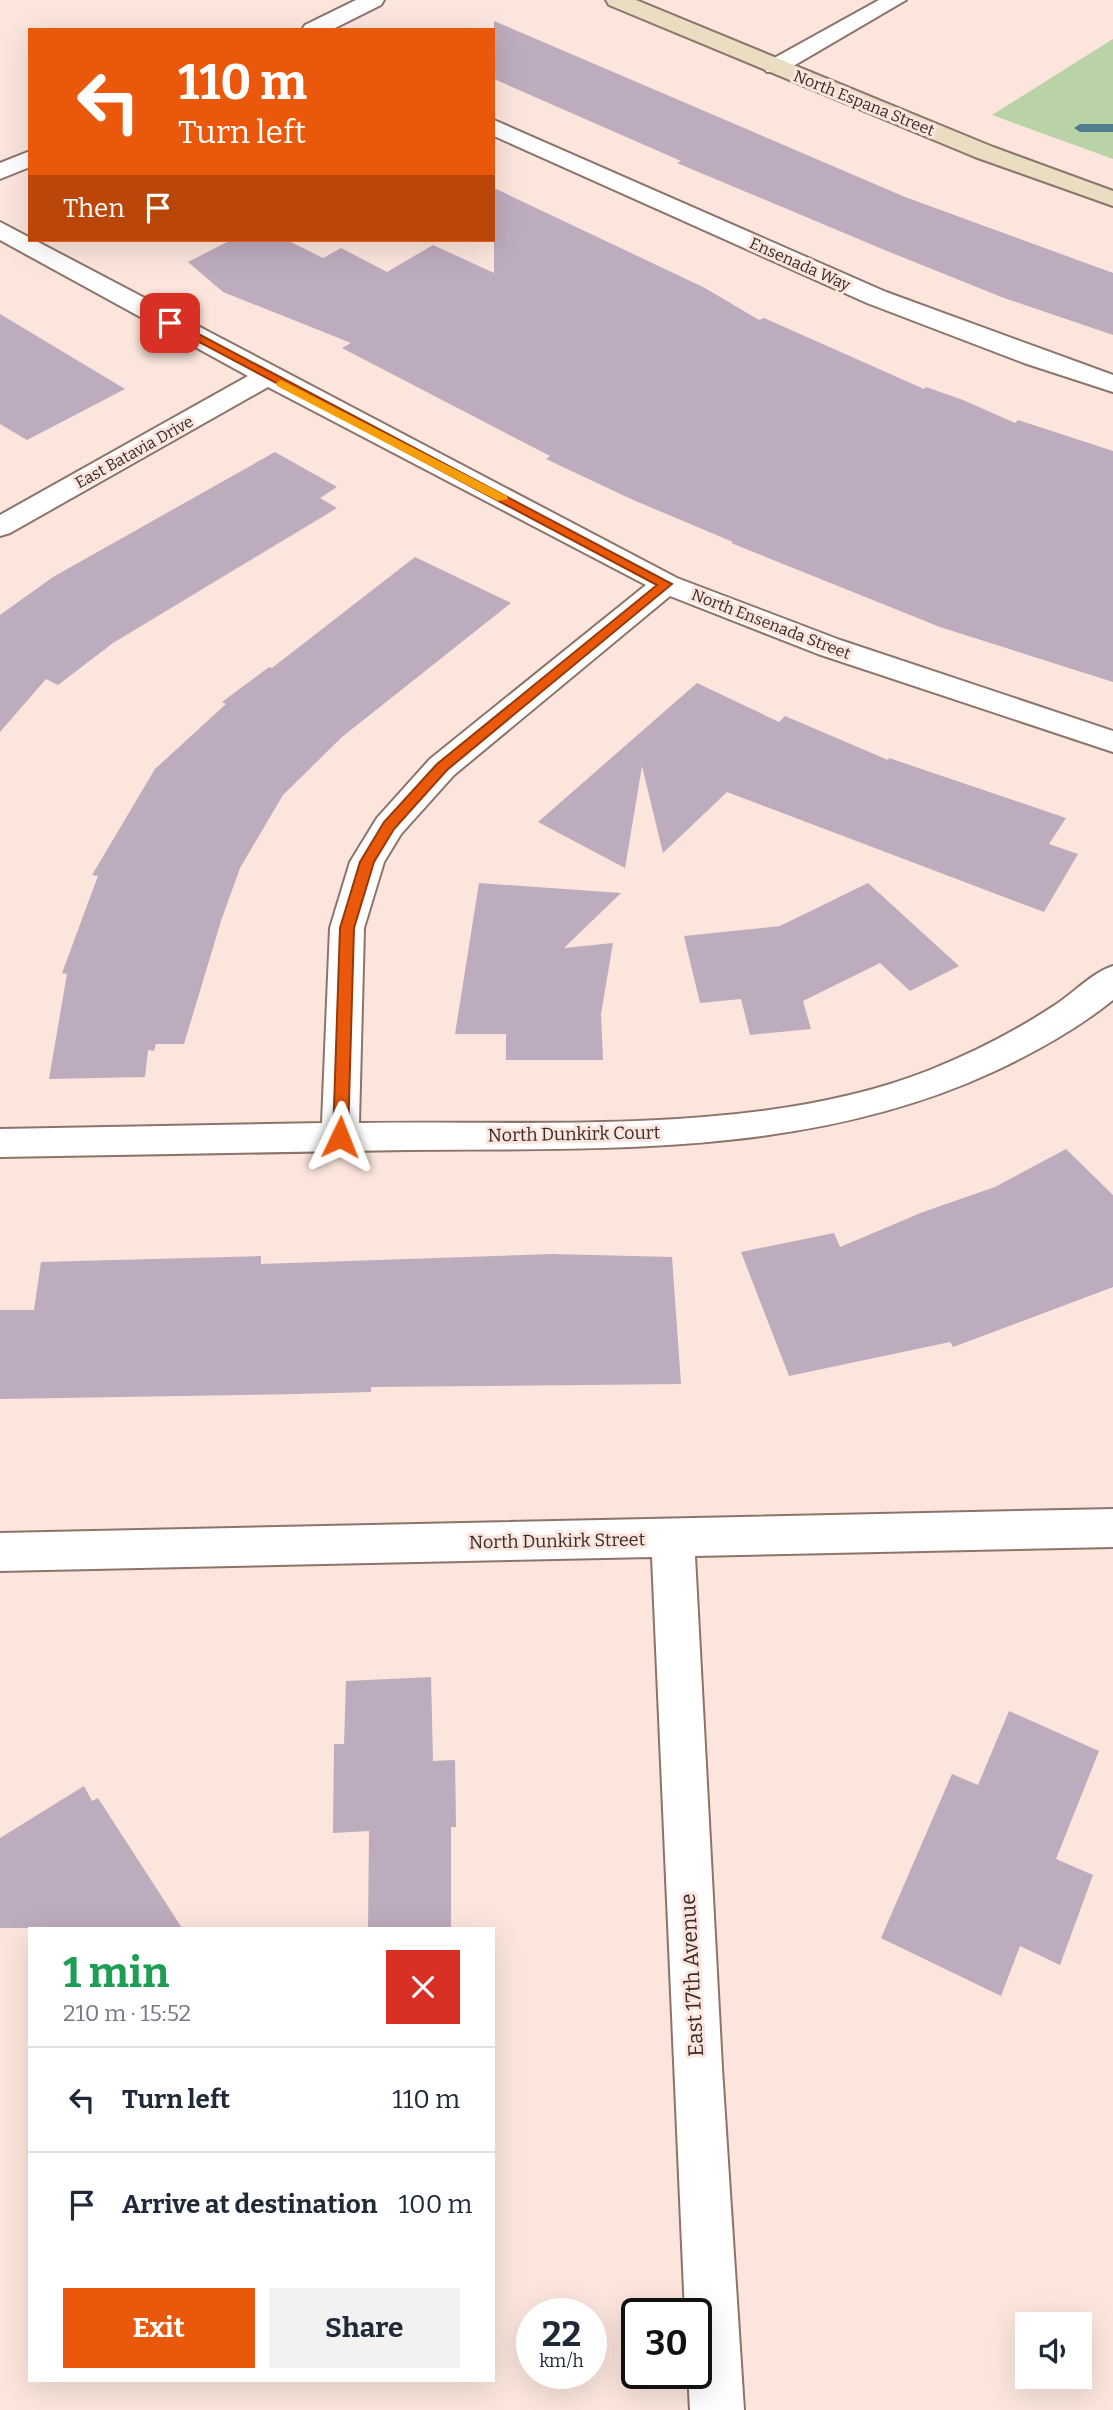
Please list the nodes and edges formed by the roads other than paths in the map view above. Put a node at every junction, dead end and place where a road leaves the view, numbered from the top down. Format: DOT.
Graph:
graph roads {
  1 [pos="373,0"];
  2 [pos="617,0"];
  3 [pos="895,0"];
  4 [pos="317,28"];
  5 [pos="775,67"];
  6 [pos="495,127"];
  7 [pos="28,159"];
  8 [pos="0,172"];
  9 [pos="1113,198"];
  10 [pos="0,230"];
  11 [pos="268,376"];
  12 [pos="1113,384"];
  13 [pos="0,527"];
  14 [pos="666,584"];
  15 [pos="1113,742"];
  16 [pos="1113,979"];
  17 [pos="340,1137"];
  18 [pos="0,1143"];
  19 [pos="1113,1528"];
  20 [pos="673,1539"];
  21 [pos="0,1552"];
  22 [pos="717,2410"];
  1 -- 4 [label="street"];
  2 -- 5 [label="street, North Espana Street"];
  3 -- 5 [label="street"];
  5 -- 9 [label="street, North Espana Street"];
  6 -- 12 [label="street, Ensenada Way"];
  7 -- 8 [label="street"];
  10 -- 11 [label="street, North Ensenada Street"];
  11 -- 13 [label="street, East Batavia Drive"];
  11 -- 14 [label="street, North Ensenada Street"];
  14 -- 15 [label="street, North Ensenada Street"];
  14 -- 17 [label="street"];
  16 -- 17 [label="street, North Dunkirk Court"];
  17 -- 18 [label="street, North Dunkirk Court"];
  19 -- 20 [label="street, North Dunkirk Street"];
  20 -- 21 [label="street, North Dunkirk Street"];
  20 -- 22 [label="street, East 17th Avenue"];
}
